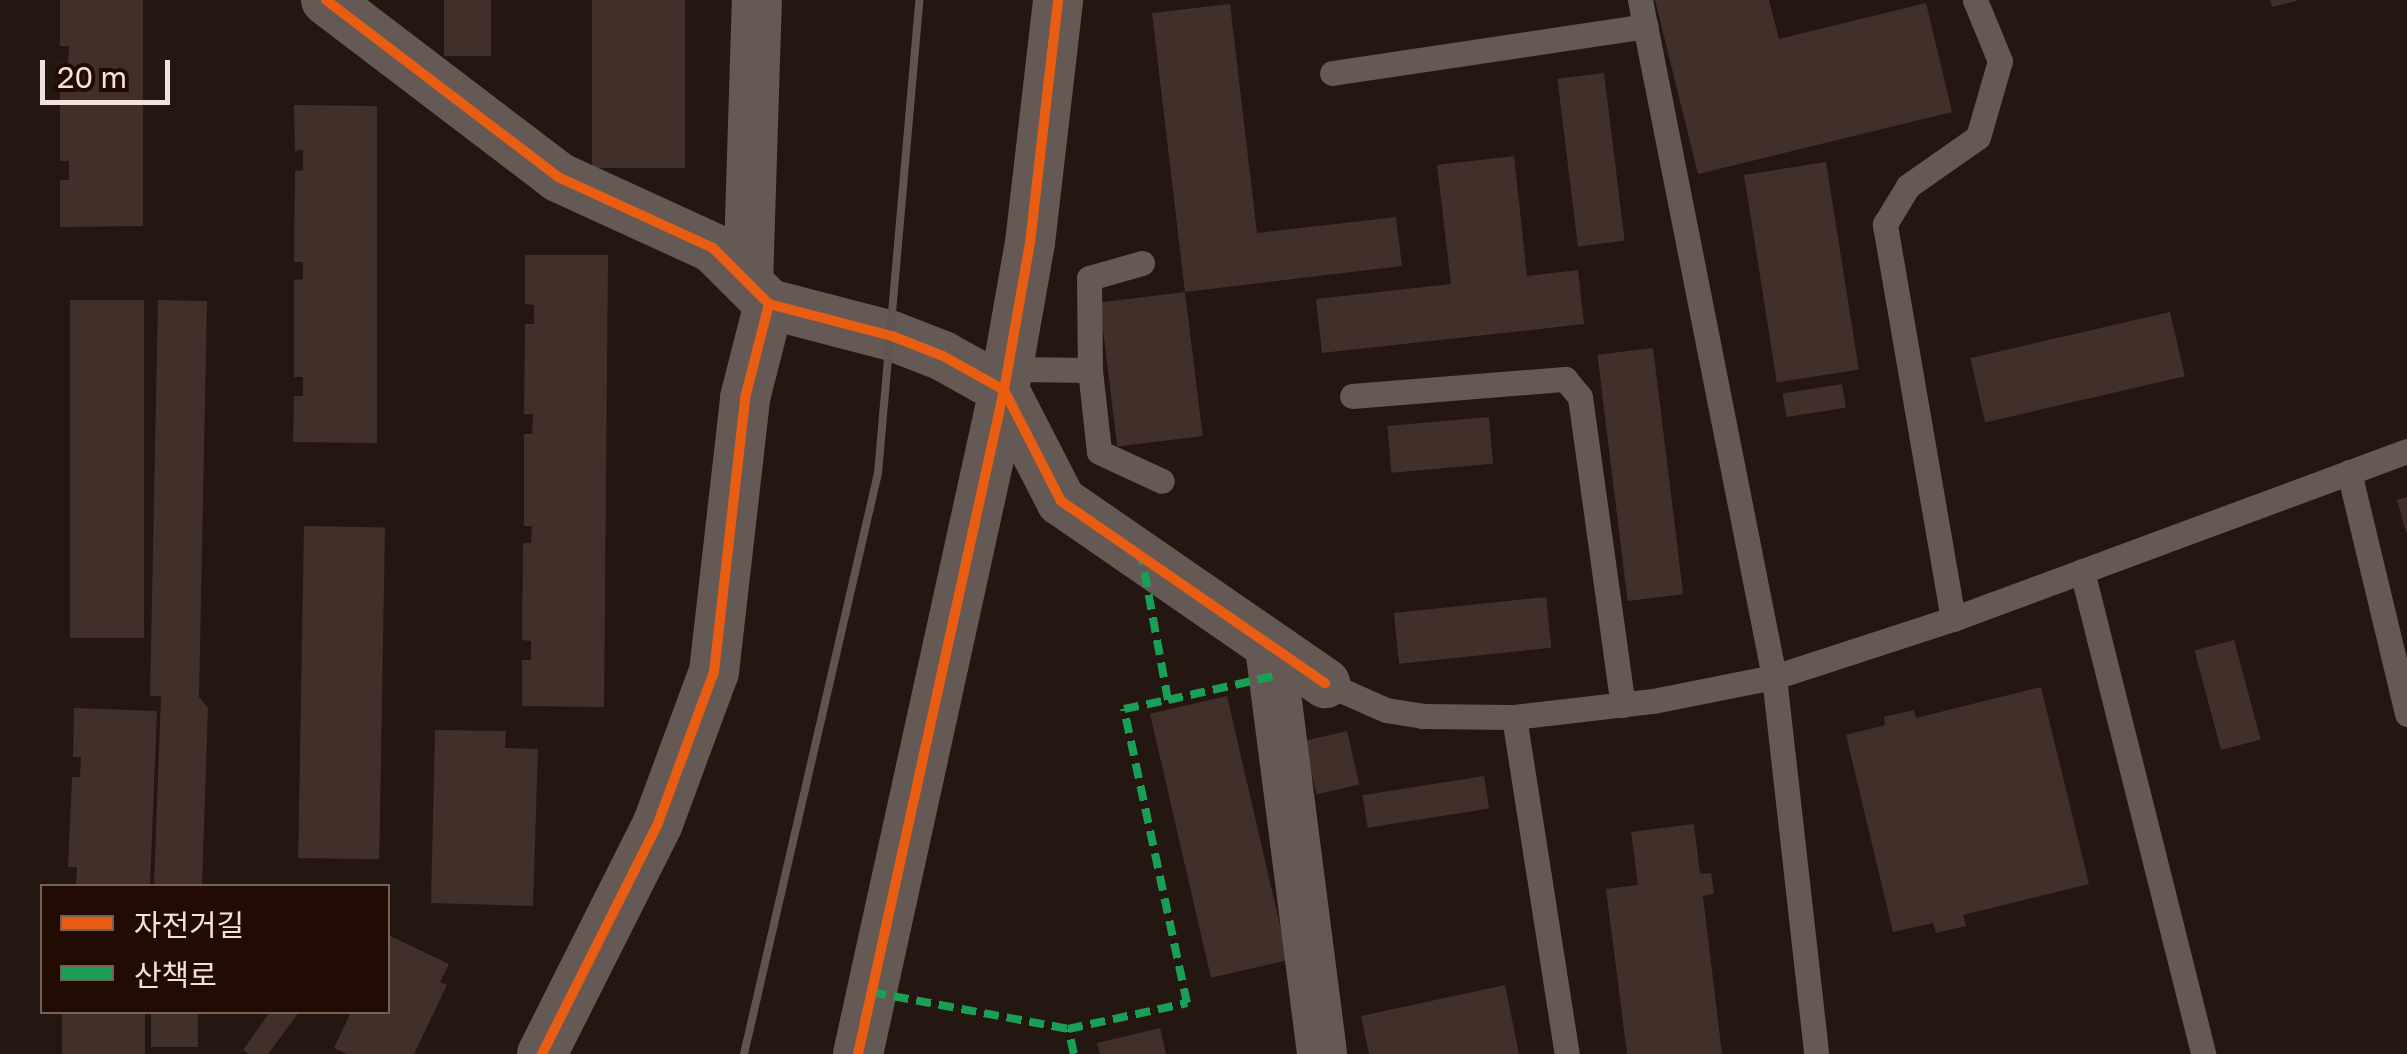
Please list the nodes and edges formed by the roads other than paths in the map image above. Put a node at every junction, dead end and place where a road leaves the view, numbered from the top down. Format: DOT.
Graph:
graph roads {
  1 [pos="326,0"];
  2 [pos="757,0"];
  3 [pos="1058,0"];
  4 [pos="1640,0"];
  5 [pos="1975,0"];
  6 [pos="1646,26"];
  7 [pos="1332,73"];
  8 [pos="1142,263"];
  9 [pos="758,294"];
  10 [pos="1090,370"];
  11 [pos="1006,379"];
  12 [pos="1352,396"];
  13 [pos="2407,451"];
  14 [pos="2349,472"];
  15 [pos="1162,481"];
  16 [pos="2082,571"];
  17 [pos="1953,618"];
  18 [pos="1270,647"];
  19 [pos="1774,677"];
  20 [pos="1325,683"];
  21 [pos="1623,705"];
  22 [pos="2407,714"];
  23 [pos="1514,717"];
  24 [pos="542,1054"];
  25 [pos="858,1054"];
  26 [pos="1322,1054"];
  27 [pos="1567,1054"];
  28 [pos="1816,1054"];
  29 [pos="2203,1054"];
  1 -- 9 [label="street"];
  2 -- 9 [label="street"];
  3 -- 11 [label="street"];
  4 -- 6 [label="lane"];
  5 -- 17 [label="lane"];
  6 -- 7 [label="lane"];
  6 -- 19 [label="lane"];
  8 -- 10 [label="lane"];
  9 -- 11 [label="street"];
  9 -- 24 [label="street"];
  10 -- 11 [label="lane"];
  10 -- 15 [label="lane"];
  11 -- 18 [label="street"];
  11 -- 25 [label="street"];
  12 -- 21 [label="lane"];
  13 -- 14 [label="lane"];
  14 -- 16 [label="lane"];
  14 -- 22 [label="lane"];
  16 -- 17 [label="lane"];
  16 -- 29 [label="lane"];
  17 -- 19 [label="lane"];
  18 -- 20 [label="street"];
  18 -- 26 [label="street"];
  19 -- 21 [label="lane"];
  19 -- 28 [label="lane"];
  20 -- 23 [label="lane"];
  21 -- 23 [label="lane"];
  23 -- 27 [label="lane"];
}
